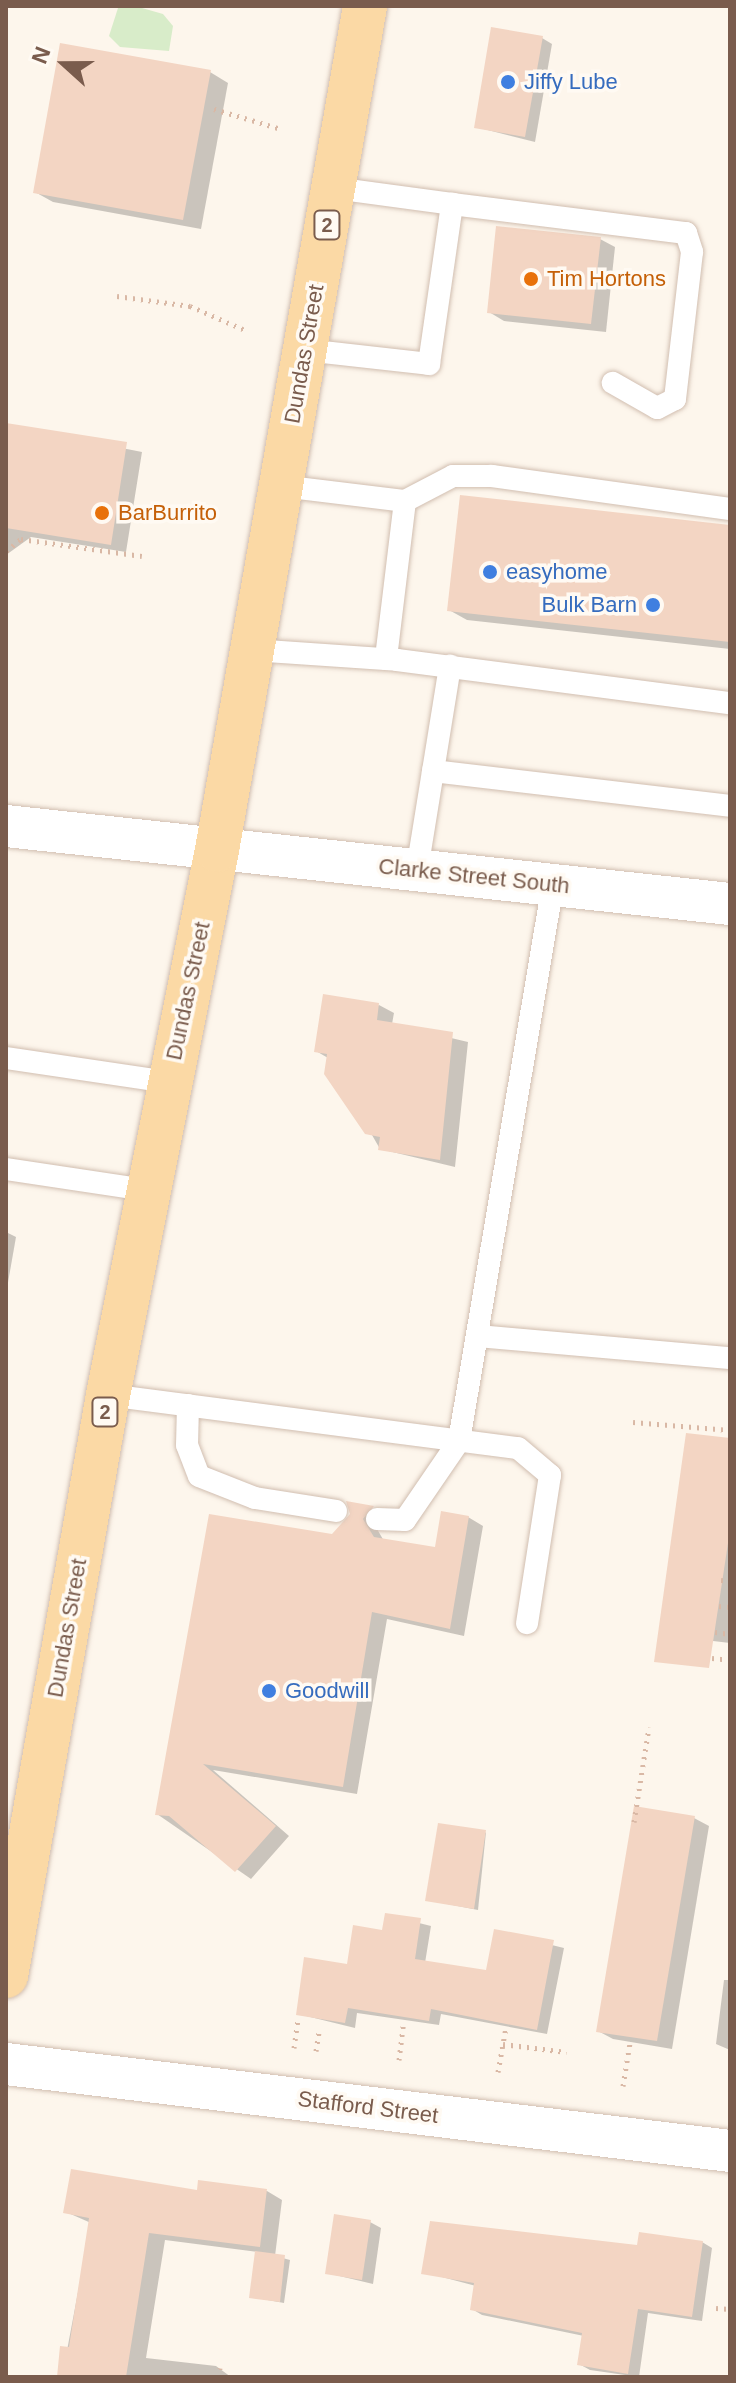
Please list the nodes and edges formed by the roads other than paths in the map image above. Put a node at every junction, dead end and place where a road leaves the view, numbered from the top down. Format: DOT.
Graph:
graph roads {
  1 [pos="365,6"];
  2 [pos="333,188"];
  3 [pos="452,204"];
  4 [pos="305,350"];
  5 [pos="613,383"];
  6 [pos="281,486"];
  7 [pos="405,501"];
  8 [pos="730,509"];
  9 [pos="252,650"];
  10 [pos="386,659"];
  11 [pos="450,666"];
  12 [pos="730,703"];
  13 [pos="433,771"];
  14 [pos="730,806"];
  15 [pos="6,826"];
  16 [pos="217,850"];
  17 [pos="417,870"];
  18 [pos="553,884"];
  19 [pos="730,904"];
  20 [pos="6,1058"];
  21 [pos="168,1082"];
  22 [pos="6,1169"];
  23 [pos="147,1190"];
  24 [pos="477,1336"];
  25 [pos="730,1358"];
  26 [pos="108,1395"];
  27 [pos="188,1405"];
  28 [pos="459,1441"];
  29 [pos="336,1511"];
  30 [pos="377,1519"];
  31 [pos="527,1623"];
  32 [pos="6,1976"];
  33 [pos="6,2064"];
  34 [pos="730,2151"];
  1 -- 2 [label="main road, Dundas Street / 2"];
  2 -- 3 [label="lane"];
  2 -- 4 [label="main road, Dundas Street / 2"];
  3 -- 4 [label="lane"];
  3 -- 5 [label="lane"];
  4 -- 6 [label="main road, Dundas Street / 2"];
  6 -- 7 [label="lane"];
  6 -- 9 [label="main road, Dundas Street / 2"];
  7 -- 8 [label="lane"];
  7 -- 10 [label="lane"];
  9 -- 10 [label="lane"];
  9 -- 16 [label="main road, Dundas Street / 2"];
  10 -- 11 [label="lane"];
  11 -- 12 [label="lane"];
  11 -- 13 [label="lane"];
  13 -- 14 [label="lane"];
  13 -- 17 [label="lane"];
  15 -- 16 [label="street, Clarke Street South"];
  16 -- 17 [label="street, Clarke Street South"];
  16 -- 21 [label="main road, Dundas Street / 2"];
  17 -- 18 [label="street, Clarke Street South"];
  18 -- 19 [label="street, Clarke Street South"];
  18 -- 24 [label="lane"];
  20 -- 21 [label="lane"];
  21 -- 23 [label="main road, Dundas Street / 2"];
  22 -- 23 [label="lane"];
  23 -- 26 [label="main road, Dundas Street / 2"];
  24 -- 25 [label="lane"];
  24 -- 28 [label="lane"];
  26 -- 27 [label="lane"];
  26 -- 32 [label="main road, Dundas Street / 2"];
  27 -- 28 [label="lane"];
  27 -- 29 [label="lane"];
  28 -- 30 [label="lane"];
  28 -- 31 [label="lane"];
  33 -- 34 [label="street, Stafford Street"];
}
